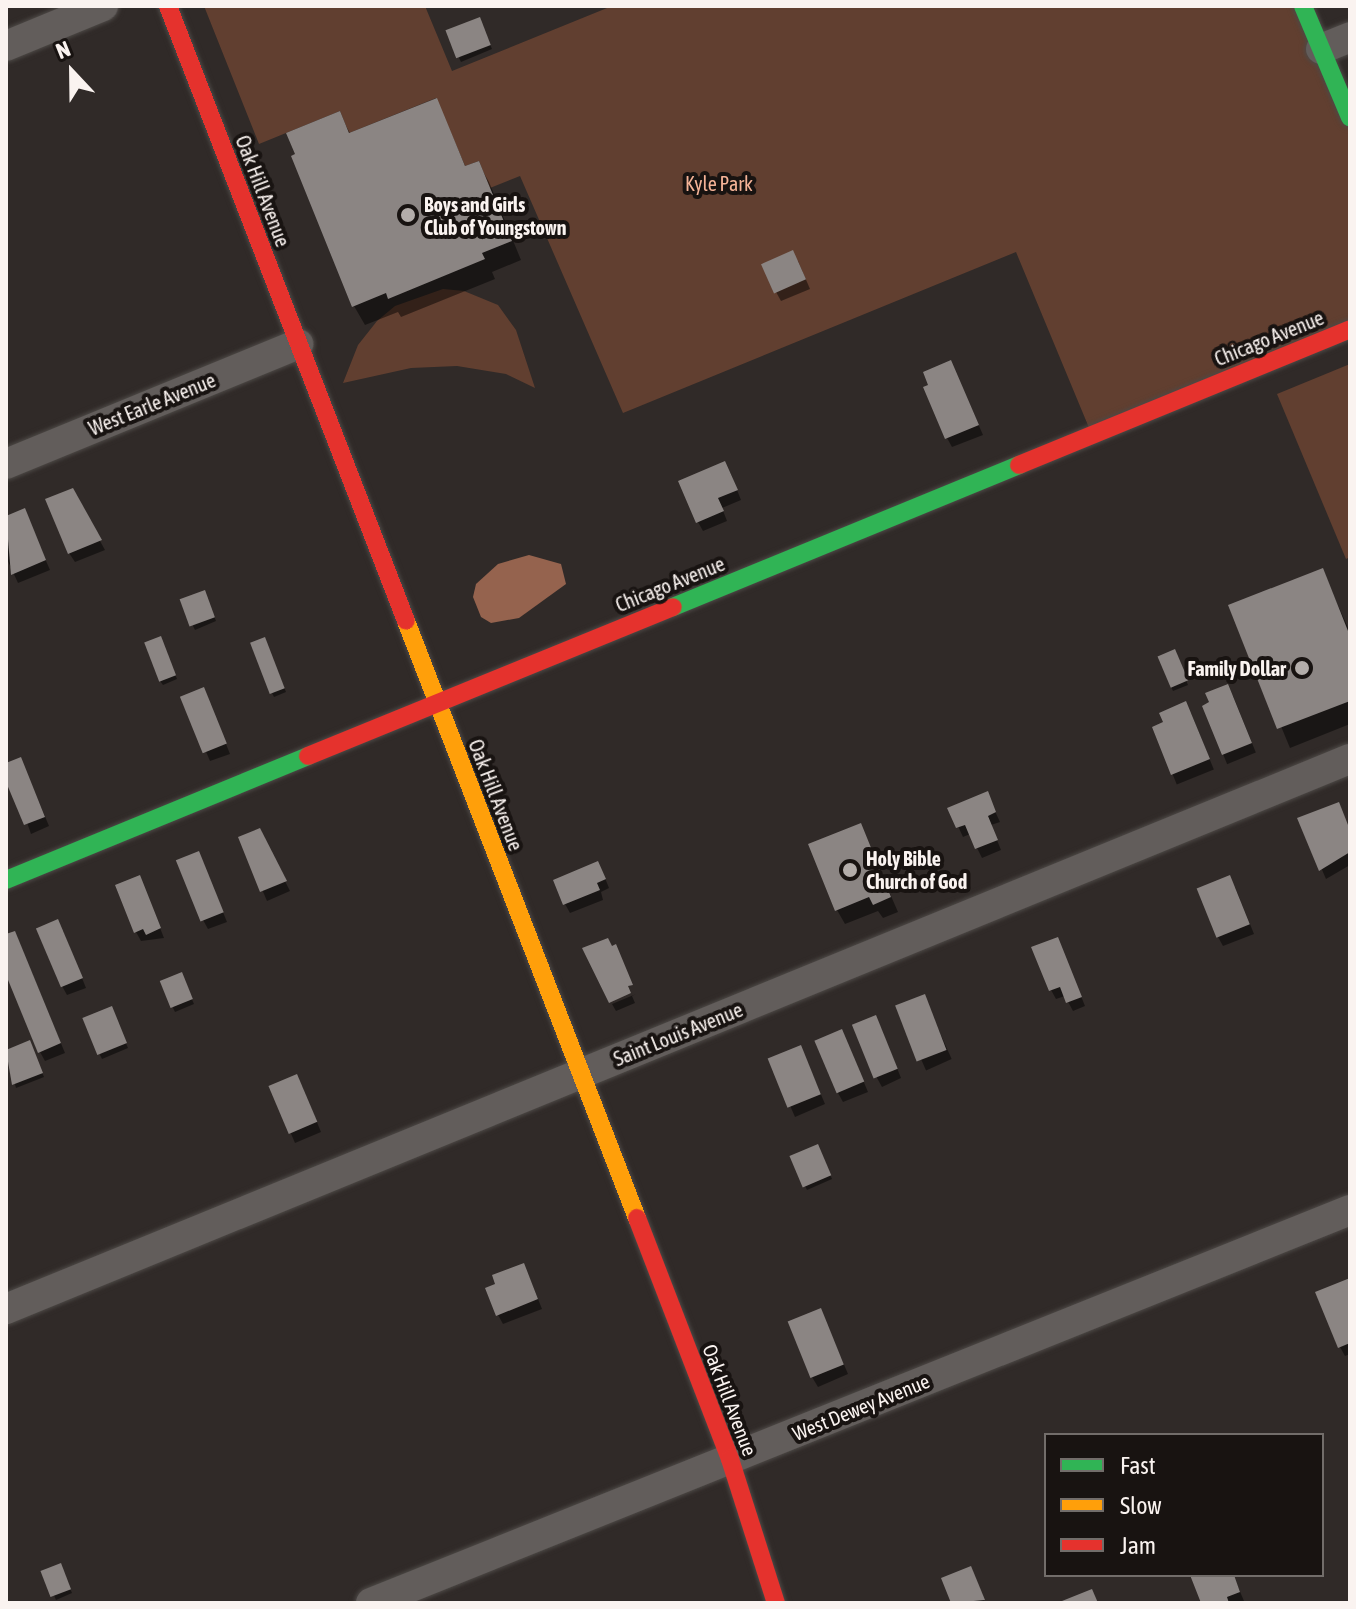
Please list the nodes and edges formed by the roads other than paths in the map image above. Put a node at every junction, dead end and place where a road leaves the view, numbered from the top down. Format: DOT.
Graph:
graph roads {
  1 [pos="103,6"];
  2 [pos="168,6"];
  3 [pos="1303,6"];
  4 [pos="1350,37"];
  5 [pos="6,46"];
  6 [pos="1321,49"];
  7 [pos="1350,117"];
  8 [pos="1350,329"];
  9 [pos="298,344"];
  10 [pos="6,464"];
  11 [pos="437,703"];
  12 [pos="1350,759"];
  13 [pos="6,880"];
  14 [pos="581,1074"];
  15 [pos="1350,1210"];
  16 [pos="6,1309"];
  17 [pos="730,1459"];
  18 [pos="371,1603"];
  19 [pos="776,1603"];
  1 -- 5 [label="street"];
  2 -- 9 [label="street, Oak Hill Avenue"];
  3 -- 6 [label="street"];
  4 -- 6 [label="street"];
  6 -- 7 [label="street"];
  8 -- 11 [label="street, Chicago Avenue"];
  9 -- 10 [label="street, West Earle Avenue"];
  9 -- 11 [label="street, Oak Hill Avenue"];
  11 -- 13 [label="street, Chicago Avenue"];
  11 -- 14 [label="street, Oak Hill Avenue"];
  12 -- 14 [label="street, Saint Louis Avenue"];
  14 -- 16 [label="street, Saint Louis Avenue"];
  14 -- 17 [label="street, Oak Hill Avenue"];
  15 -- 17 [label="street, West Dewey Avenue"];
  17 -- 18 [label="street, West Dewey Avenue"];
  17 -- 19 [label="street, Oak Hill Avenue"];
}
